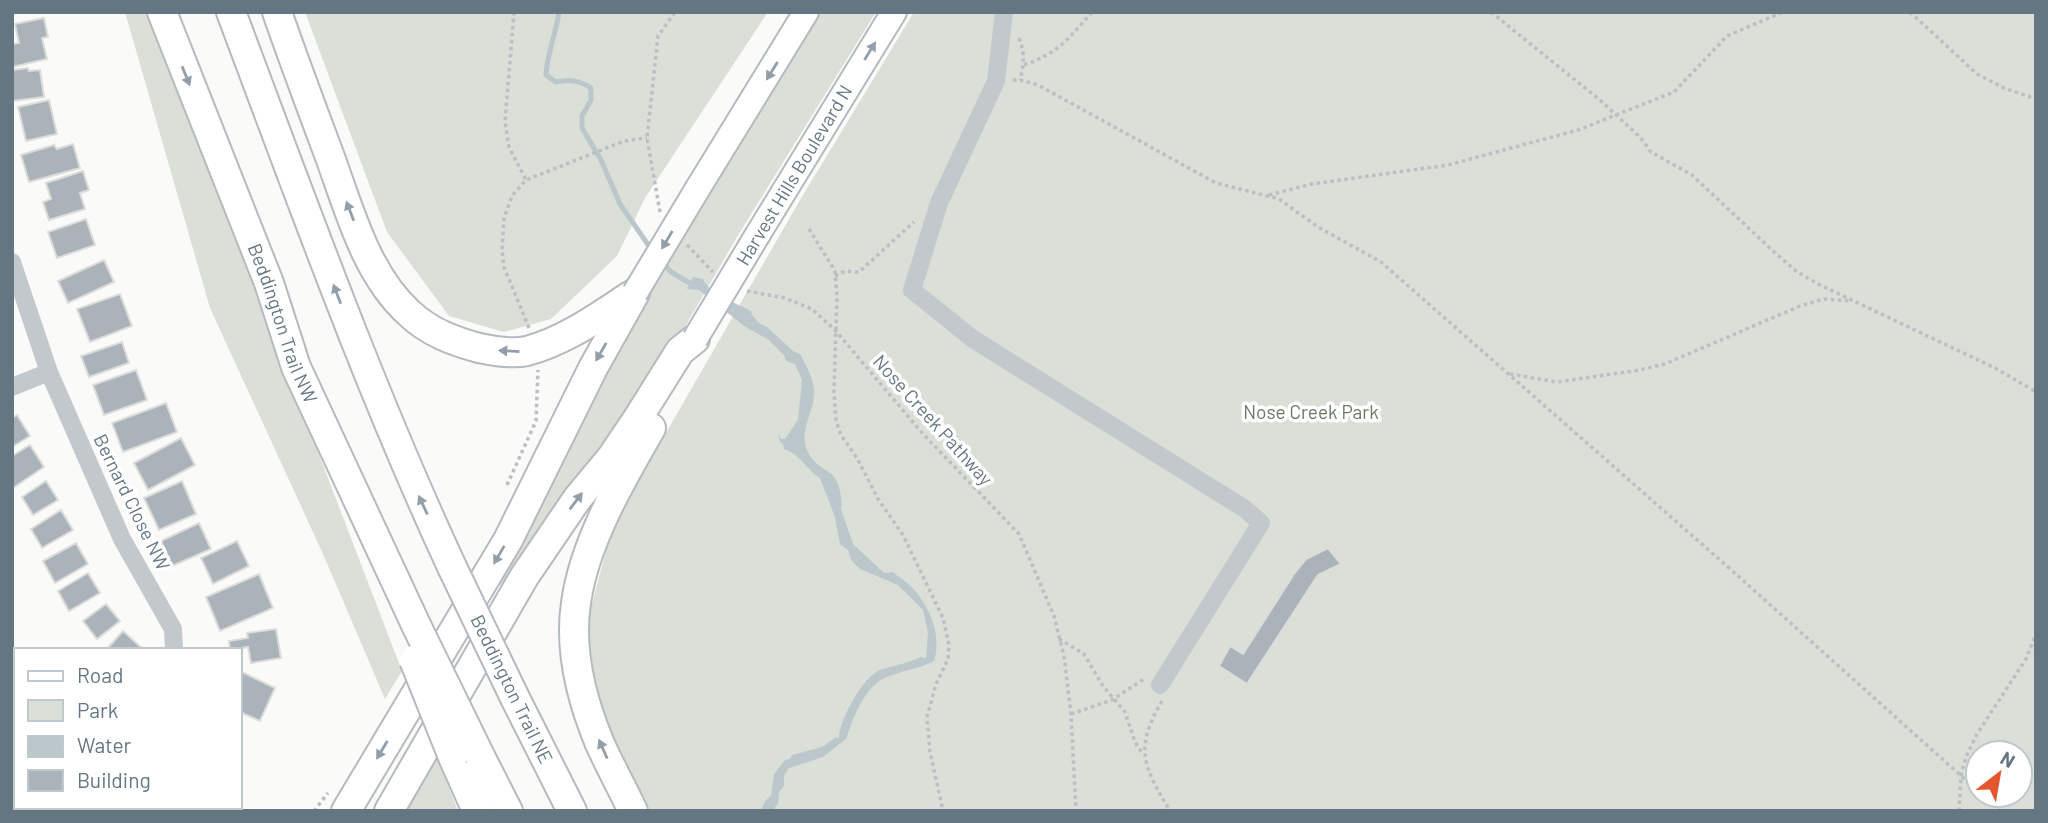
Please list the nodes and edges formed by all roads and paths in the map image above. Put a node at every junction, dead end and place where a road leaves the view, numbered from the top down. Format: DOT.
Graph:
graph roads {
  1 [pos="162,12"];
  2 [pos="231,12"];
  3 [pos="276,12"];
  4 [pos="514,12"];
  5 [pos="675,12"];
  6 [pos="806,12"];
  7 [pos="894,12"];
  8 [pos="1004,12"];
  9 [pos="1092,12"];
  10 [pos="1491,12"];
  11 [pos="1783,12"];
  12 [pos="1910,12"];
  13 [pos="1024,65"];
  14 [pos="996,81"];
  15 [pos="2036,99"];
  16 [pos="1616,115"];
  17 [pos="648,138"];
  18 [pos="526,180"];
  19 [pos="1267,195"];
  20 [pos="941,197"];
  21 [pos="664,221"];
  22 [pos="809,229"];
  23 [pos="683,241"];
  24 [pos="12,262"];
  25 [pos="835,276"];
  26 [pos="722,278"];
  27 [pos="741,288"];
  28 [pos="635,293"];
  29 [pos="1856,301"];
  30 [pos="835,330"];
  31 [pos="531,333"];
  32 [pos="695,339"];
  33 [pos="49,372"];
  34 [pos="1507,374"];
  35 [pos="12,387"];
  36 [pos="2036,391"];
  37 [pos="2036,634"];
  38 [pos="1059,639"];
  39 [pos="174,648"];
  40 [pos="1160,685"];
  41 [pos="1115,698"];
  42 [pos="1070,714"];
  43 [pos="1143,755"];
  44 [pos="467,756"];
  45 [pos="1961,775"];
  46 [pos="1964,778"];
  47 [pos="345,811"];
  48 [pos="389,811"];
  49 [pos="477,811"];
  50 [pos="508,811"];
  51 [pos="572,811"];
  52 [pos="633,811"];
  53 [pos="943,811"];
  54 [pos="1076,811"];
  55 [pos="1170,811"];
  56 [pos="1959,811"];
  1 -- 44 [label="main road, Beddington Trail NW, one-way, bridge"];
  51 -- 2 [label="main road, Beddington Trail NE, one-way, bridge"];
  28 -- 3 [label="main road, one-way"];
  4 -- 18 [label="path"];
  5 -- 17 [label="path"];
  6 -- 28 [label="main road, one-way, bridge"];
  32 -- 7 [label="main road, Harvest Hills Boulevard N, one-way, bridge"];
  8 -- 14 [label="street"];
  9 -- 13 [label="path"];
  10 -- 16 [label="path"];
  11 -- 16 [label="path"];
  12 -- 15 [label="path"];
  14 -- 19 [label="path"];
  14 -- 20 [label="street"];
  16 -- 19 [label="path"];
  16 -- 29 [label="path"];
  17 -- 18 [label="path"];
  17 -- 21 [label="path"];
  18 -- 31 [label="path"];
  19 -- 34 [label="path"];
  20 -- 25 [label="path"];
  20 -- 40 [label="street"];
  22 -- 25 [label="path"];
  23 -- 26 [label="path"];
  24 -- 33 [label="street, Bernard Close NW"];
  25 -- 30 [label="path"];
  27 -- 30 [label="path, Nose Creek Pathway"];
  28 -- 47 [label="main road, one-way"];
  29 -- 34 [label="path"];
  29 -- 36 [label="path"];
  30 -- 38 [label="path, Nose Creek Pathway"];
  30 -- 53 [label="path"];
  48 -- 32 [label="main road, one-way"];
  52 -- 32 [label="main road, one-way"];
  33 -- 35 [label="street"];
  33 -- 39 [label="street, Bernard Close NW"];
  34 -- 45 [label="path"];
  37 -- 45 [label="path"];
  38 -- 41 [label="path"];
  38 -- 42 [label="path, Nose Creek Pathway"];
  40 -- 41 [label="path"];
  40 -- 43 [label="path"];
  41 -- 42 [label="path"];
  41 -- 43 [label="path"];
  42 -- 54 [label="path, Nose Creek Pathway"];
  43 -- 55 [label="path"];
  44 -- 49 [label="main road"];
  44 -- 50 [label="main road"];
  45 -- 46 [label="path"];
  45 -- 56 [label="path"];
}
